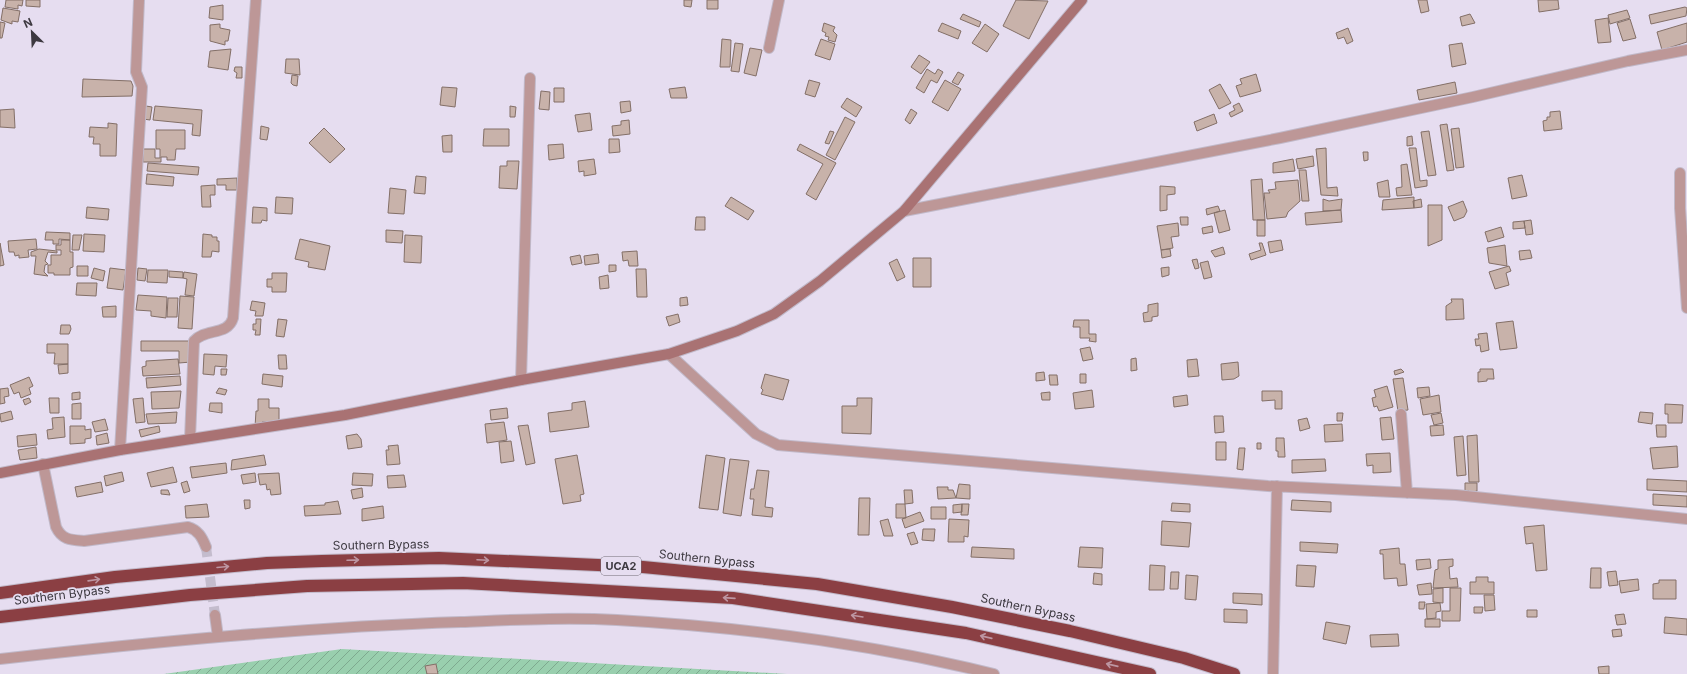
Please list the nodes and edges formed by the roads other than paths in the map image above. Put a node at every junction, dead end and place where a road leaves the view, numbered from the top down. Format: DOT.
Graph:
graph roads {
  1 [pos="139,0"];
  2 [pos="256,0"];
  3 [pos="779,0"];
  4 [pos="1082,0"];
  5 [pos="769,48"];
  6 [pos="1687,50"];
  7 [pos="530,78"];
  8 [pos="1680,173"];
  9 [pos="904,211"];
  10 [pos="1687,308"];
  11 [pos="669,354"];
  12 [pos="522,380"];
  13 [pos="1400,414"];
  14 [pos="190,439"];
  15 [pos="120,450"];
  16 [pos="43,464"];
  17 [pos="0,474"];
  18 [pos="1277,486"];
  19 [pos="1407,493"];
  20 [pos="1687,519"];
  21 [pos="206,547"];
  22 [pos="0,593"];
  23 [pos="216,615"];
  24 [pos="0,617"];
  25 [pos="218,638"];
  26 [pos="0,659"];
  27 [pos="994,674"];
  28 [pos="1150,674"];
  29 [pos="1234,674"];
  30 [pos="1273,674"];
  1 -- 15 [label="street"];
  2 -- 14 [label="street"];
  3 -- 5 [label="street"];
  4 -- 9 [label="main road"];
  6 -- 9 [label="street"];
  7 -- 12 [label="street"];
  8 -- 10 [label="street"];
  9 -- 11 [label="main road"];
  11 -- 12 [label="main road"];
  11 -- 18 [label="street"];
  12 -- 14 [label="main road"];
  13 -- 19 [label="street"];
  14 -- 15 [label="main road"];
  15 -- 16 [label="main road"];
  16 -- 17 [label="main road"];
  16 -- 21 [label="street"];
  18 -- 19 [label="street"];
  18 -- 30 [label="street"];
  19 -- 20 [label="street"];
  22 -- 29 [label="highway, Southern Bypass / UCA2, one-way"];
  23 -- 25 [label="street"];
  28 -- 24 [label="highway, Southern Bypass / UCA2, one-way"];
  25 -- 26 [label="street"];
  25 -- 27 [label="street"];
}
